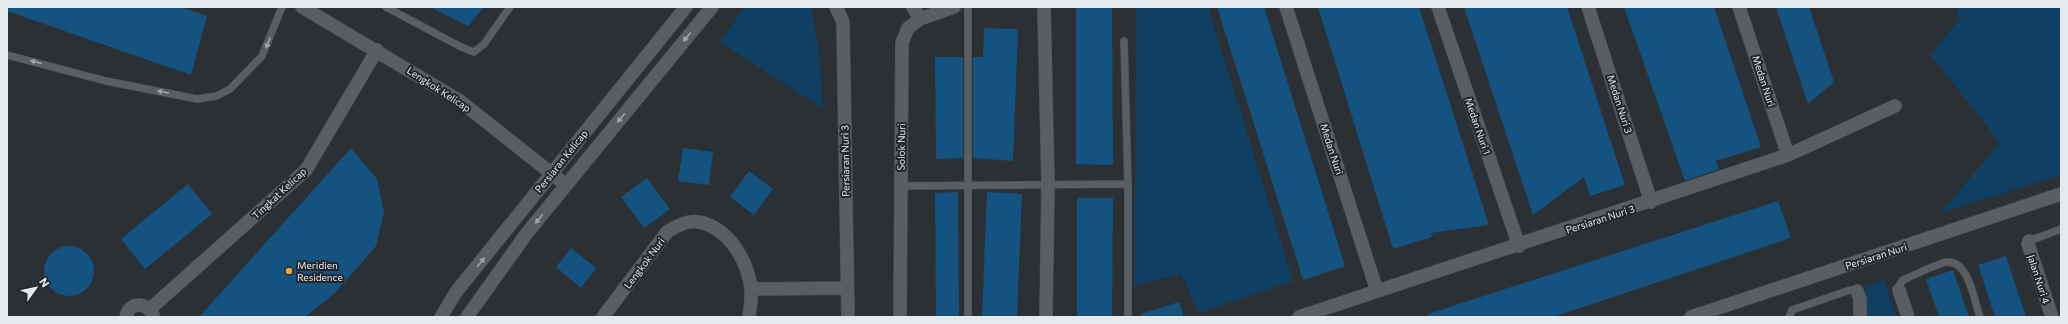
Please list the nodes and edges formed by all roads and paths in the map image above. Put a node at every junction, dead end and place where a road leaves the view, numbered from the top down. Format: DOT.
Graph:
graph roads {
  1 [pos="282,7"];
  2 [pos="302,7"];
  3 [pos="386,7"];
  4 [pos="510,7"];
  5 [pos="686,7"];
  6 [pos="712,7"];
  7 [pos="836,7"];
  8 [pos="913,7"];
  9 [pos="954,7"];
  10 [pos="968,7"];
  11 [pos="1044,7"];
  12 [pos="1286,7"];
  13 [pos="1438,7"];
  14 [pos="1588,7"];
  15 [pos="1739,7"];
  16 [pos="920,19"];
  17 [pos="1124,41"];
  18 [pos="377,50"];
  19 [pos="7,55"];
  20 [pos="1896,106"];
  21 [pos="1788,155"];
  22 [pos="551,173"];
  23 [pos="1048,184"];
  24 [pos="1128,184"];
  25 [pos="566,185"];
  26 [pos="968,185"];
  27 [pos="900,186"];
  28 [pos="2061,194"];
  29 [pos="1651,202"];
  30 [pos="2061,229"];
  31 [pos="2028,240"];
  32 [pos="1519,246"];
  33 [pos="847,288"];
  34 [pos="751,289"];
  35 [pos="1899,290"];
  36 [pos="1377,291"];
  37 [pos="1857,292"];
  38 [pos="151,313"];
  39 [pos="125,316"];
  40 [pos="440,317"];
  41 [pos="467,317"];
  42 [pos="603,317"];
  43 [pos="749,317"];
  44 [pos="848,317"];
  45 [pos="900,317"];
  46 [pos="968,317"];
  47 [pos="1046,317"];
  48 [pos="1128,317"];
  49 [pos="1299,317"];
  50 [pos="1691,317"];
  51 [pos="1789,317"];
  52 [pos="1860,317"];
  53 [pos="1908,317"];
  54 [pos="1980,317"];
  55 [pos="2052,317"];
  1 -- 19 [label="lane, one-way"];
  2 -- 18 [label="street, Lengkok Kelicap"];
  3 -- 4 [label="lane"];
  5 -- 22 [label="street, Persiaran Kelicap"];
  6 -- 25 [label="street, Persiaran Kelicap, one-way"];
  7 -- 33 [label="street, Persiaran Nuri 3"];
  8 -- 16 [label="street"];
  9 -- 16 [label="street, Solok Nuri"];
  10 -- 26 [label="lane"];
  11 -- 23 [label="street"];
  12 -- 36 [label="street, Medan Nuri"];
  13 -- 32 [label="street, Medan Nuri 1"];
  14 -- 29 [label="street, Medan Nuri 3"];
  15 -- 21 [label="street, Medan Nuri"];
  16 -- 27 [label="street, Solok Nuri"];
  17 -- 24 [label="lane"];
  18 -- 22 [label="street, Lengkok Kelicap"];
  18 -- 38 [label="street, Tingkat Kelicap"];
  20 -- 21 [label="street, Persiaran Nuri 3"];
  21 -- 29 [label="street, Persiaran Nuri 3"];
  22 -- 25 [label="street, Lengkok Kelicap"];
  40 -- 22 [label="street, Persiaran Kelicap, one-way"];
  23 -- 24 [label="lane"];
  23 -- 26 [label="lane"];
  23 -- 47 [label="street"];
  24 -- 48 [label="lane"];
  25 -- 41 [label="street, Persiaran Kelicap, one-way"];
  26 -- 27 [label="lane"];
  26 -- 46 [label="lane"];
  27 -- 45 [label="street, Solok Nuri"];
  28 -- 50 [label="street, Persiaran Nuri"];
  29 -- 32 [label="street, Persiaran Nuri 3"];
  30 -- 31 [label="lane"];
  31 -- 55 [label="street, Jalan Nuri 4"];
  32 -- 36 [label="street, Persiaran Nuri 3"];
  33 -- 34 [label="street"];
  33 -- 44 [label="street, Persiaran Nuri 3"];
  34 -- 42 [label="street, Lengkok Nuri"];
  34 -- 43 [label="street, Lengkok Nuri"];
  35 -- 53 [label="street"];
  35 -- 54 [label="lane"];
  36 -- 49 [label="street, Persiaran Nuri 3"];
  37 -- 51 [label="lane"];
  37 -- 52 [label="street"];
  38 -- 39 [label="street"];
}
